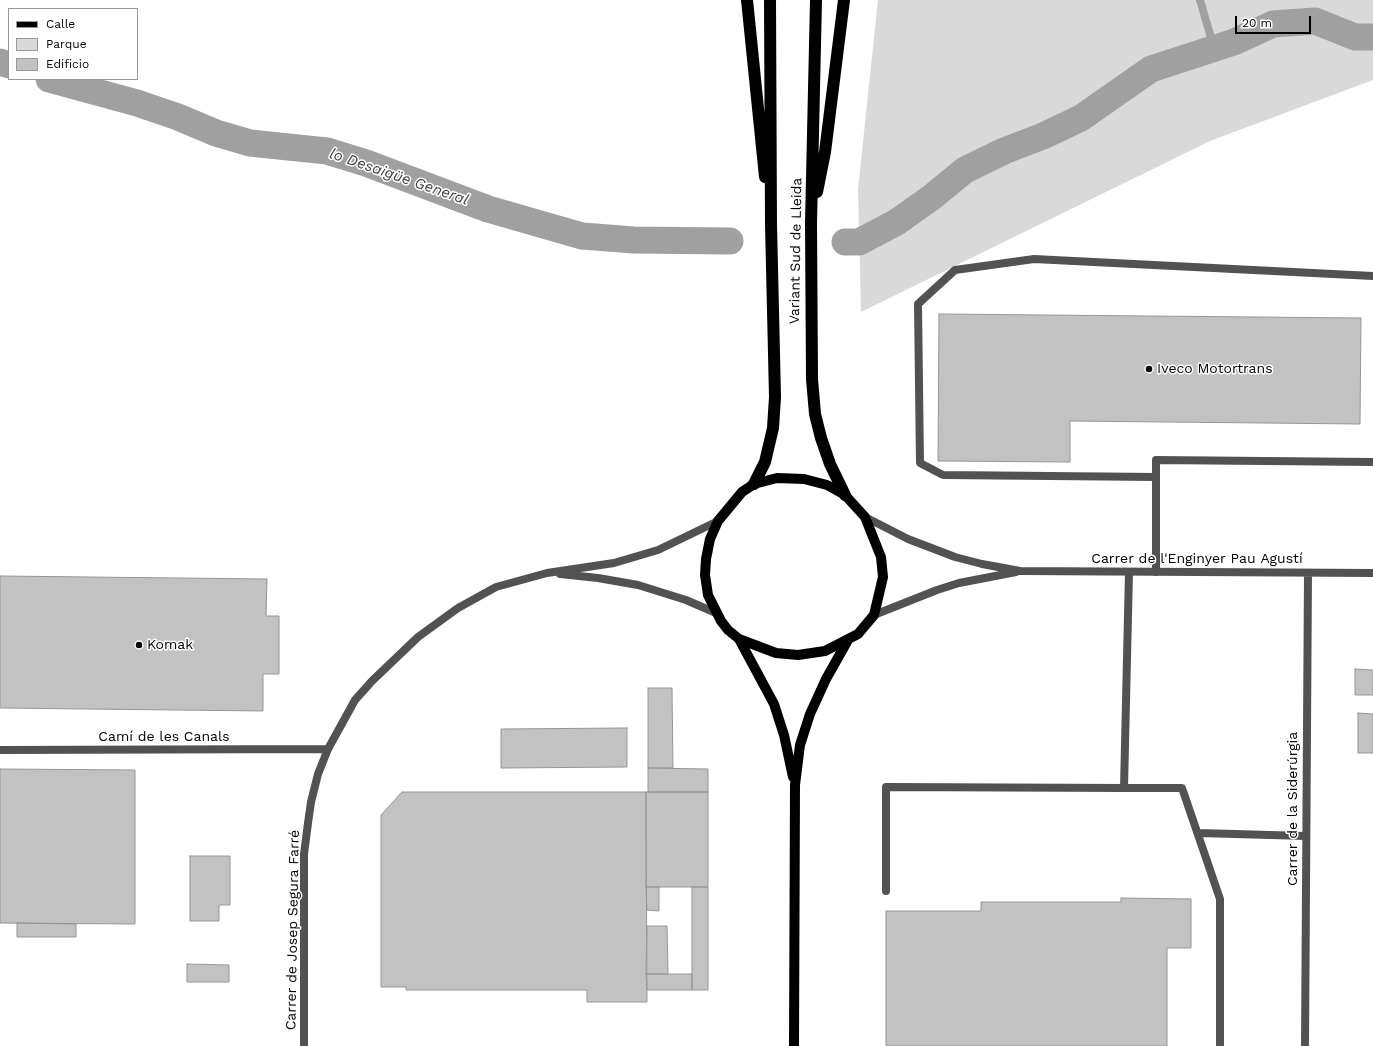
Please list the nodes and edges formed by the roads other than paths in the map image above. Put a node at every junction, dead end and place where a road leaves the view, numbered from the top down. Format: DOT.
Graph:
graph roads {
  1 [pos="748,0"];
  2 [pos="770,0"];
  3 [pos="816,0"];
  4 [pos="844,0"];
  5 [pos="811,223"];
  6 [pos="771,224"];
  7 [pos="1373,276"];
  8 [pos="1373,462"];
  9 [pos="1156,477"];
  10 [pos="754,484"];
  11 [pos="845,496"];
  12 [pos="865,517"];
  13 [pos="718,521"];
  14 [pos="1020,571"];
  15 [pos="1129,572"];
  16 [pos="1156,572"];
  17 [pos="547,573"];
  18 [pos="1308,573"];
  19 [pos="1373,573"];
  20 [pos="716,613"];
  21 [pos="874,615"];
  22 [pos="739,639"];
  23 [pos="848,640"];
  24 [pos="328,749"];
  25 [pos="0,750"];
  26 [pos="795,785"];
  27 [pos="1124,788"];
  28 [pos="1199,833"];
  29 [pos="1306,836"];
  30 [pos="886,891"];
  31 [pos="304,1046"];
  32 [pos="794,1046"];
  33 [pos="1220,1046"];
  34 [pos="1305,1046"];
  1 -- 6 [label="highway"];
  2 -- 6 [label="highway, Variant Sud de Lleida"];
  3 -- 5 [label="highway, Variant Sud de Lleida"];
  4 -- 5 [label="highway"];
  5 -- 11 [label="highway, Variant Sud de Lleida"];
  6 -- 10 [label="highway, Variant Sud de Lleida"];
  7 -- 9 [label="street"];
  8 -- 9 [label="street"];
  9 -- 16 [label="street"];
  10 -- 11 [label="main road"];
  10 -- 13 [label="main road"];
  11 -- 12 [label="main road"];
  12 -- 14 [label="street, Carrer de l'Enginyer Pau Agustí"];
  12 -- 21 [label="main road"];
  13 -- 17 [label="street, Carrer de Josep Segura Farré"];
  13 -- 20 [label="main road"];
  14 -- 15 [label="street, Carrer de l'Enginyer Pau Agustí"];
  14 -- 21 [label="street, Carrer de l'Enginyer Pau Agustí"];
  15 -- 16 [label="street, Carrer de l'Enginyer Pau Agustí"];
  15 -- 27 [label="street"];
  16 -- 18 [label="street, Carrer de l'Enginyer Pau Agustí"];
  17 -- 20 [label="street, Carrer de Josep Segura Farré"];
  17 -- 24 [label="street, Carrer de Josep Segura Farré"];
  18 -- 19 [label="street, Carrer de l'Enginyer Pau Agustí"];
  18 -- 29 [label="street, Carrer de la Siderúrgia"];
  20 -- 22 [label="main road"];
  21 -- 23 [label="main road"];
  22 -- 23 [label="main road"];
  22 -- 26 [label="main road"];
  23 -- 26 [label="main road"];
  24 -- 25 [label="street, Camí de les Canals"];
  24 -- 31 [label="street, Carrer de Josep Segura Farré"];
  26 -- 32 [label="main road"];
  27 -- 28 [label="street"];
  27 -- 30 [label="street"];
  28 -- 29 [label="street"];
  28 -- 33 [label="street"];
  29 -- 34 [label="street, Carrer de la Siderúrgia"];
}
